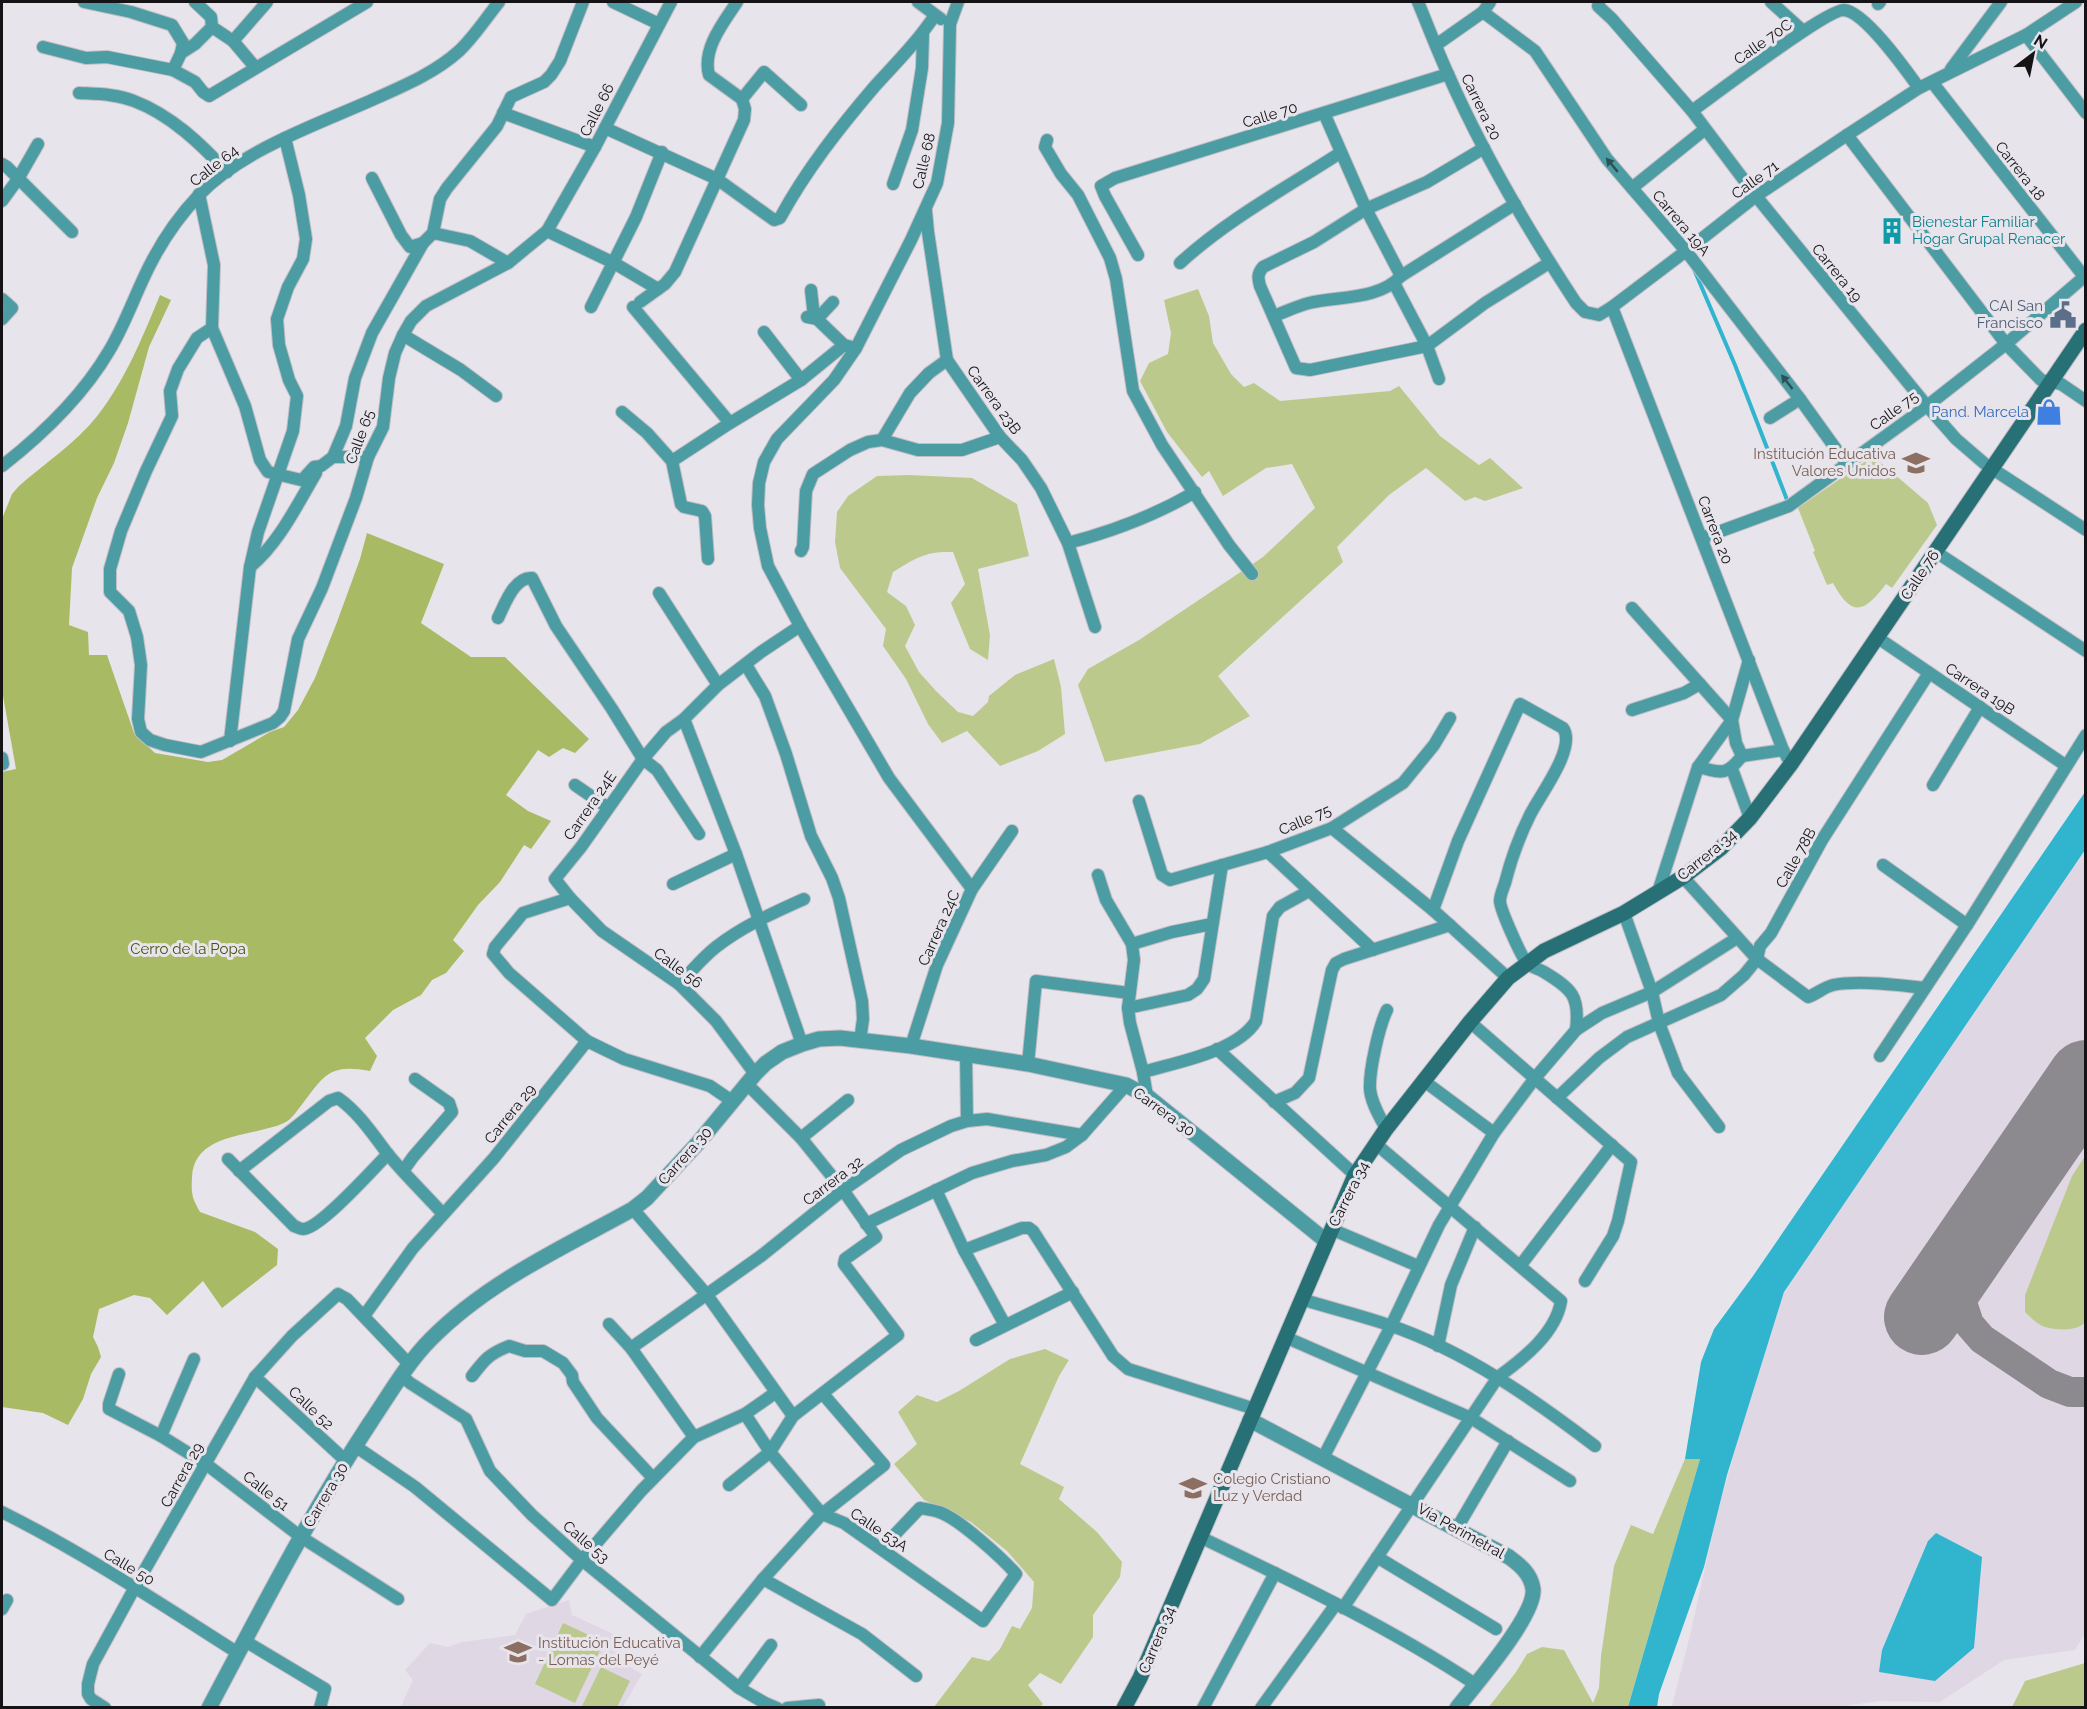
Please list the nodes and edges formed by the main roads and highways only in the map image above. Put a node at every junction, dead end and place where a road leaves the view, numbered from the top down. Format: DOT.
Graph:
graph roads {
  1 [pos="2085,330"];
  2 [pos="1750,818"];
  3 [pos="1124,1707"];
  1 -- 2 [label="main road, Calle 76"];
  2 -- 3 [label="main road, Carrera 34"];
}
